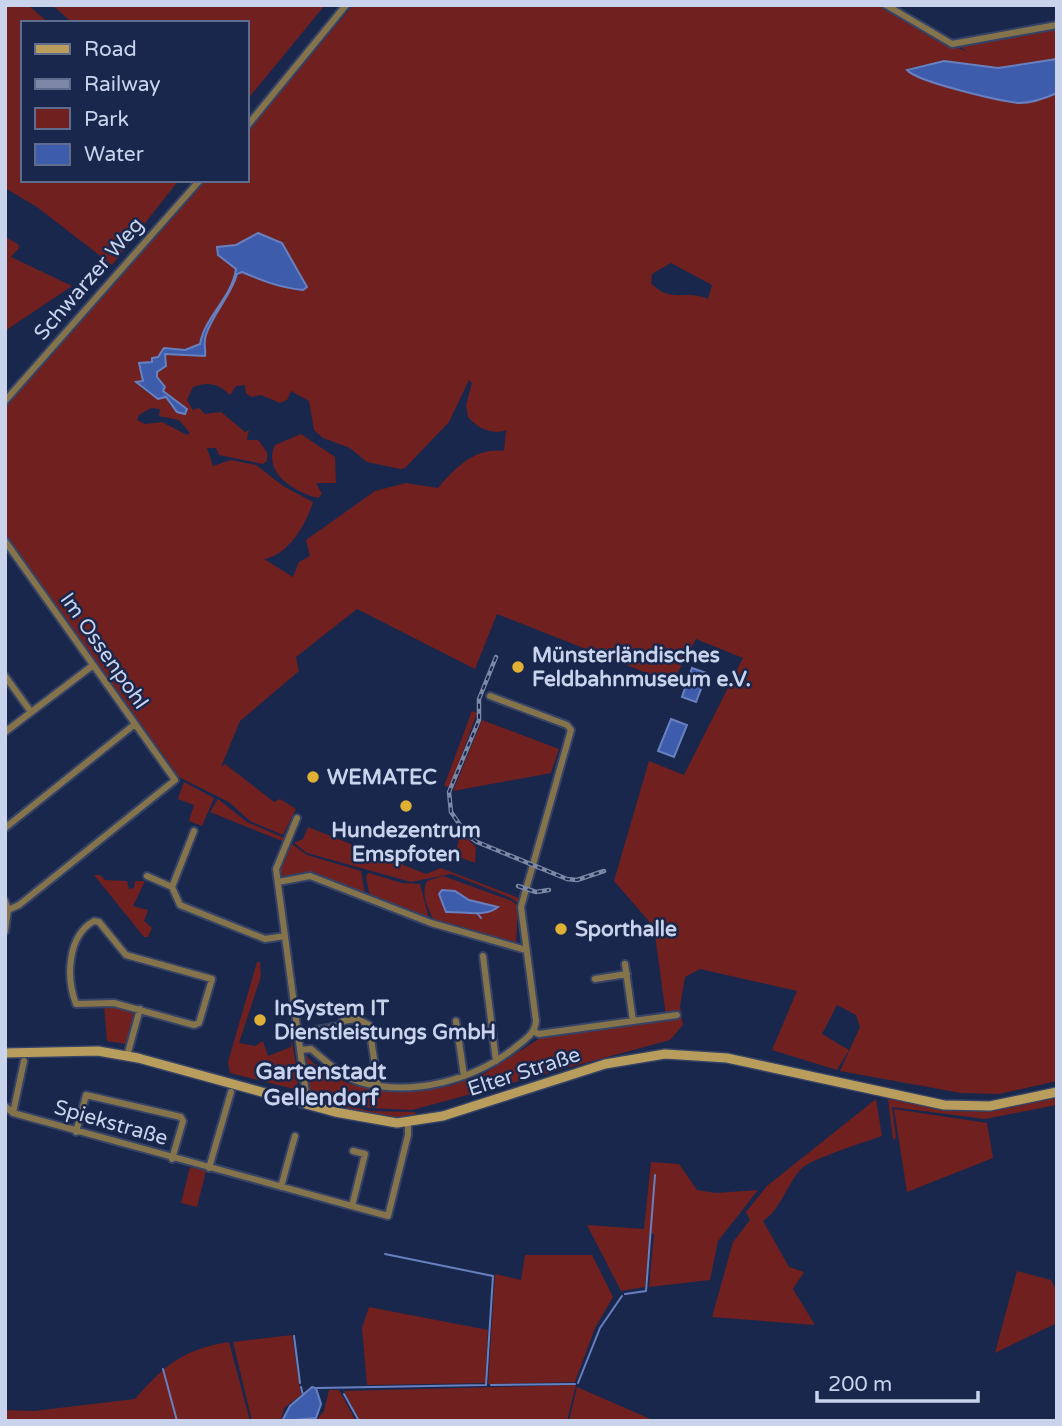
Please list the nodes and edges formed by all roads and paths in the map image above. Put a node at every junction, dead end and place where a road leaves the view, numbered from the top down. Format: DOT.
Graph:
graph roads {
  1 [pos="346,5"];
  2 [pos="886,5"];
  3 [pos="1057,25"];
  4 [pos="248,124"];
  5 [pos="198,182"];
  6 [pos="5,401"];
  7 [pos="5,541"];
  8 [pos="92,666"];
  9 [pos="5,676"];
  10 [pos="490,696"];
  11 [pos="31,712"];
  12 [pos="135,724"];
  13 [pos="5,732"];
  14 [pos="297,818"];
  15 [pos="5,828"];
  16 [pos="194,831"];
  17 [pos="147,876"];
  18 [pos="278,882"];
  19 [pos="172,887"];
  20 [pos="5,901"];
  21 [pos="8,909"];
  22 [pos="5,932"];
  23 [pos="285,936"];
  24 [pos="526,950"];
  25 [pos="483,956"];
  26 [pos="625,964"];
  27 [pos="626,974"];
  28 [pos="596,979"];
  29 [pos="140,1009"];
  30 [pos="677,1015"];
  31 [pos="456,1021"];
  32 [pos="634,1021"];
  33 [pos="534,1031"];
  34 [pos="298,1033"];
  35 [pos="300,1050"];
  36 [pos="5,1053"];
  37 [pos="127,1056"];
  38 [pos="24,1061"];
  39 [pos="496,1061"];
  40 [pos="464,1076"];
  41 [pos="378,1086"];
  42 [pos="231,1092"];
  43 [pos="1057,1092"];
  44 [pos="303,1104"];
  45 [pos="5,1106"];
  46 [pos="13,1113"];
  47 [pos="408,1123"];
  48 [pos="76,1132"];
  49 [pos="295,1136"];
  50 [pos="354,1151"];
  51 [pos="365,1154"];
  52 [pos="375,1155"];
  53 [pos="172,1159"];
  54 [pos="209,1168"];
  55 [pos="281,1187"];
  56 [pos="352,1206"];
  1 -- 4 [label="street"];
  2 -- 3 [label="street"];
  5 -- 6 [label="street, Schwarzer Weg"];
  7 -- 8 [label="street, Im Ossenpohl"];
  8 -- 11 [label="street"];
  8 -- 12 [label="street, Im Ossenpohl"];
  9 -- 11 [label="street"];
  10 -- 24 [label="street"];
  11 -- 13 [label="street"];
  12 -- 15 [label="street"];
  12 -- 21 [label="street, Im Ossenpohl"];
  14 -- 18 [label="street"];
  16 -- 19 [label="street"];
  17 -- 19 [label="street"];
  18 -- 23 [label="street"];
  18 -- 24 [label="street"];
  19 -- 23 [label="street"];
  20 -- 21 [label="street"];
  21 -- 22 [label="street"];
  23 -- 34 [label="street"];
  24 -- 33 [label="street"];
  25 -- 39 [label="street"];
  26 -- 27 [label="street"];
  27 -- 28 [label="street"];
  27 -- 32 [label="street"];
  29 -- 29 [label="street"];
  29 -- 37 [label="street"];
  30 -- 32 [label="street"];
  31 -- 40 [label="street"];
  32 -- 33 [label="street"];
  33 -- 39 [label="street"];
  34 -- 35 [label="street"];
  34 -- 41 [label="street"];
  35 -- 41 [label="street"];
  35 -- 44 [label="street"];
  36 -- 37 [label="main road, Elter Straße"];
  37 -- 44 [label="main road, Elter Straße"];
  38 -- 46 [label="street"];
  39 -- 40 [label="street"];
  40 -- 41 [label="street"];
  42 -- 54 [label="street"];
  43 -- 47 [label="main road, Elter Straße"];
  44 -- 47 [label="main road, Elter Straße"];
  45 -- 46 [label="street, Spiekstraße"];
  46 -- 48 [label="street, Spiekstraße"];
  47 -- 56 [label="street, Spiekstraße"];
  48 -- 53 [label="street, Spiekstraße"];
  48 -- 53 [label="street"];
  49 -- 55 [label="street"];
  50 -- 51 [label="street"];
  51 -- 52 [label="street"];
  51 -- 56 [label="street"];
  53 -- 54 [label="street, Spiekstraße"];
  54 -- 55 [label="street, Spiekstraße"];
  55 -- 56 [label="street, Spiekstraße"];
}
